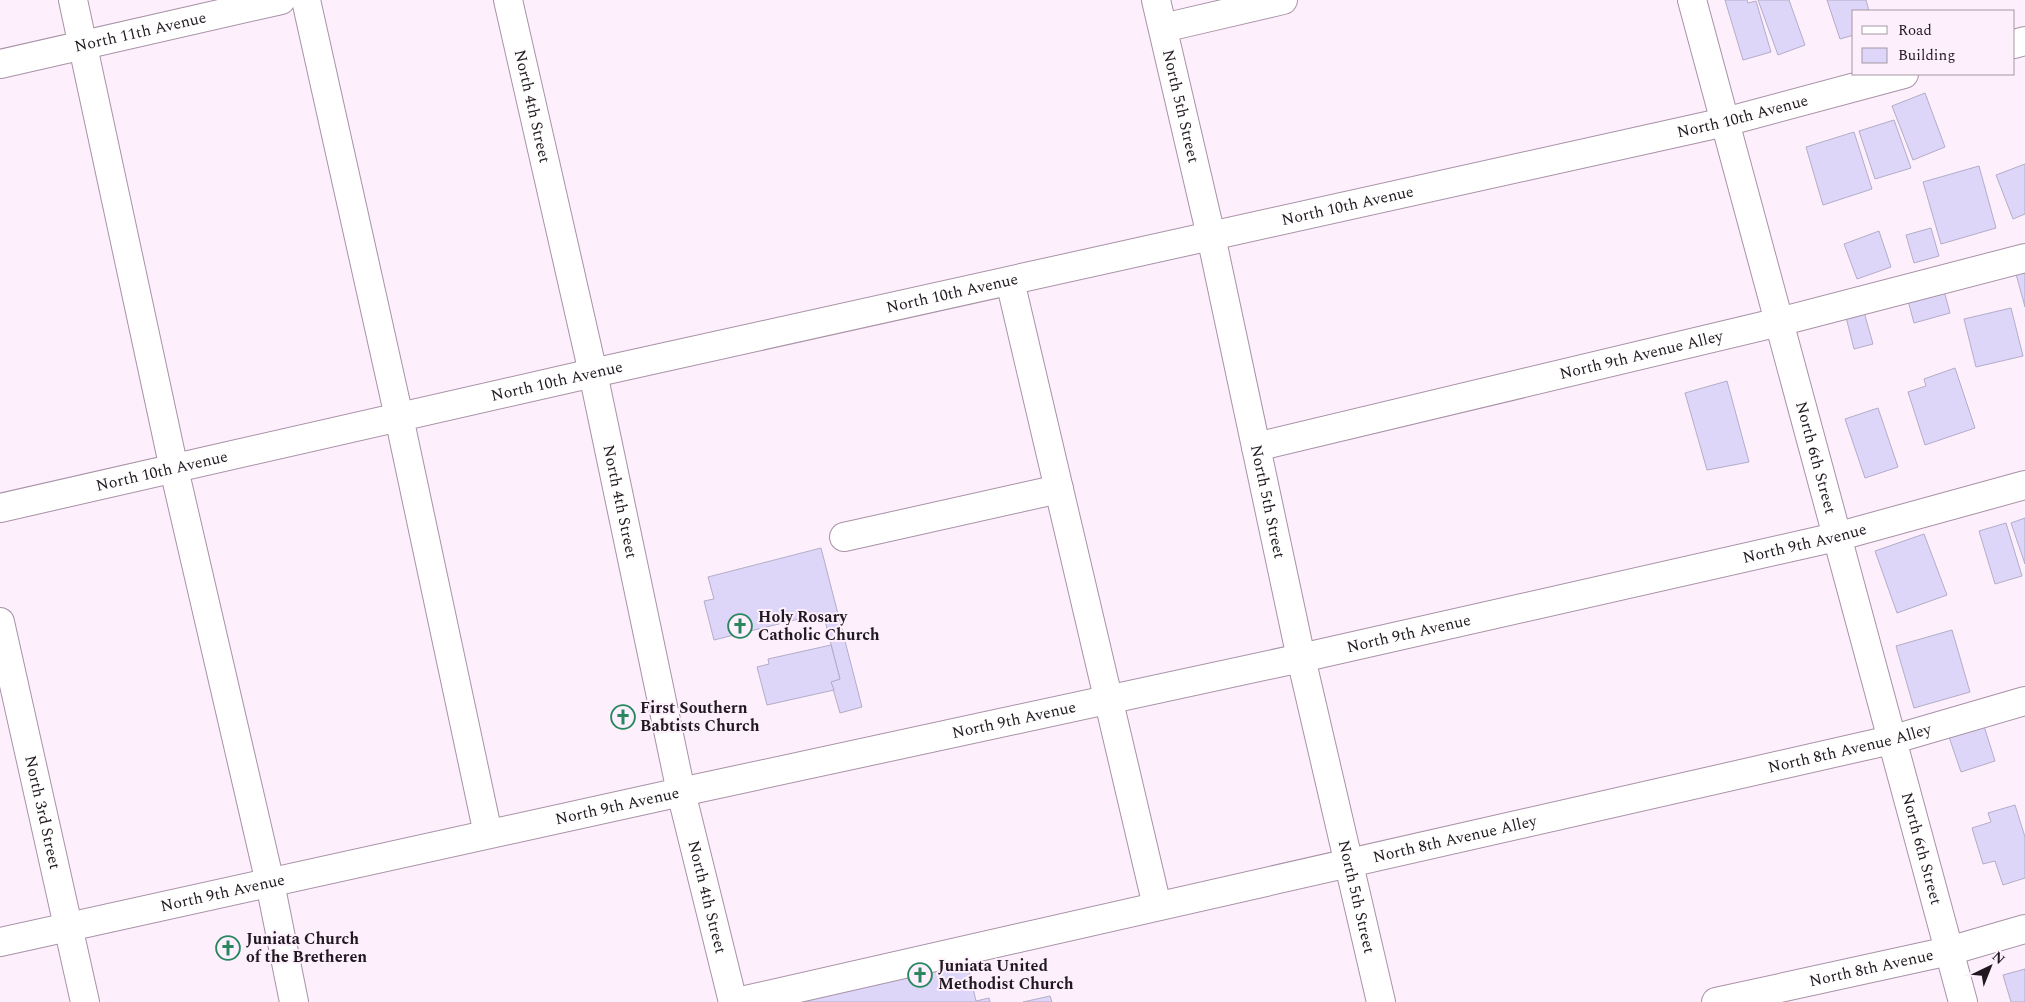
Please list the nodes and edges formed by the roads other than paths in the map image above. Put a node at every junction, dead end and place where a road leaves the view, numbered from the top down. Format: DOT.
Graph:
graph roads {
  1 [pos="73,0"];
  2 [pos="281,0"];
  3 [pos="306,0"];
  4 [pos="508,0"];
  5 [pos="1156,0"];
  6 [pos="1283,0"];
  7 [pos="1692,0"];
  8 [pos="1163,28"];
  9 [pos="83,45"];
  10 [pos="0,64"];
  11 [pos="1900,75"];
  12 [pos="1725,122"];
  13 [pos="1211,236"];
  14 [pos="2025,258"];
  15 [pos="1010,281"];
  16 [pos="1779,322"];
  17 [pos="593,373"];
  18 [pos="400,417"];
  19 [pos="1256,447"];
  20 [pos="174,469"];
  21 [pos="2025,485"];
  22 [pos="1059,489"];
  23 [pos="0,508"];
  24 [pos="844,537"];
  25 [pos="1836,537"];
  26 [pos="0,622"];
  27 [pos="1301,658"];
  28 [pos="1108,699"];
  29 [pos="2025,701"];
  30 [pos="1891,740"];
  31 [pos="681,792"];
  32 [pos="488,834"];
  33 [pos="1348,863"];
  34 [pos="270,882"];
  35 [pos="1157,906"];
  36 [pos="68,927"];
  37 [pos="2025,929"];
  38 [pos="0,942"];
  39 [pos="1949,951"];
  40 [pos="85,1002"];
  41 [pos="294,1002"];
  42 [pos="732,1002"];
  43 [pos="737,1002"];
  44 [pos="1381,1002"];
  45 [pos="1716,1002"];
  46 [pos="1963,1002"];
  1 -- 9 [label="street"];
  2 -- 9 [label="street, North 11th Avenue"];
  3 -- 18 [label="street"];
  4 -- 17 [label="street, North 4th Street"];
  5 -- 8 [label="street, North 5th Street"];
  6 -- 8 [label="street"];
  7 -- 12 [label="street, North 6th Street"];
  8 -- 13 [label="street, North 5th Street"];
  9 -- 10 [label="street, North 11th Avenue"];
  9 -- 20 [label="street"];
  11 -- 12 [label="street, North 10th Avenue"];
  12 -- 13 [label="street, North 10th Avenue"];
  12 -- 16 [label="street, North 6th Street"];
  13 -- 15 [label="street, North 10th Avenue"];
  13 -- 19 [label="street, North 5th Street"];
  14 -- 16 [label="street, North 9th Avenue Alley"];
  15 -- 17 [label="street, North 10th Avenue"];
  15 -- 22 [label="street"];
  16 -- 19 [label="street, North 9th Avenue Alley"];
  16 -- 25 [label="street, North 6th Street"];
  17 -- 18 [label="street, North 10th Avenue"];
  17 -- 31 [label="street, North 4th Street"];
  18 -- 20 [label="street, North 10th Avenue"];
  18 -- 32 [label="street"];
  19 -- 27 [label="street, North 5th Street"];
  20 -- 23 [label="street, North 10th Avenue"];
  20 -- 34 [label="street"];
  21 -- 25 [label="street, North 9th Avenue"];
  22 -- 24 [label="street"];
  22 -- 28 [label="street"];
  25 -- 27 [label="street, North 9th Avenue"];
  25 -- 30 [label="street, North 6th Street"];
  26 -- 36 [label="street, North 3rd Street"];
  27 -- 28 [label="street, North 9th Avenue"];
  27 -- 33 [label="street, North 5th Street"];
  28 -- 31 [label="street, North 9th Avenue"];
  28 -- 35 [label="street"];
  29 -- 30 [label="street, North 8th Avenue Alley"];
  30 -- 33 [label="street, North 8th Avenue Alley"];
  30 -- 39 [label="street, North 6th Street"];
  31 -- 32 [label="street, North 9th Avenue"];
  31 -- 42 [label="street, North 4th Street"];
  32 -- 34 [label="street, North 9th Avenue"];
  33 -- 35 [label="street, North 8th Avenue Alley"];
  33 -- 44 [label="street, North 5th Street"];
  34 -- 36 [label="street, North 9th Avenue"];
  34 -- 41 [label="street"];
  35 -- 43 [label="street, North 8th Avenue Alley"];
  36 -- 38 [label="street, North 9th Avenue"];
  36 -- 40 [label="street, North 3rd Street"];
  37 -- 39 [label="street, North 8th Avenue"];
  39 -- 45 [label="street, North 8th Avenue"];
  39 -- 46 [label="street, North 6th Street"];
}
